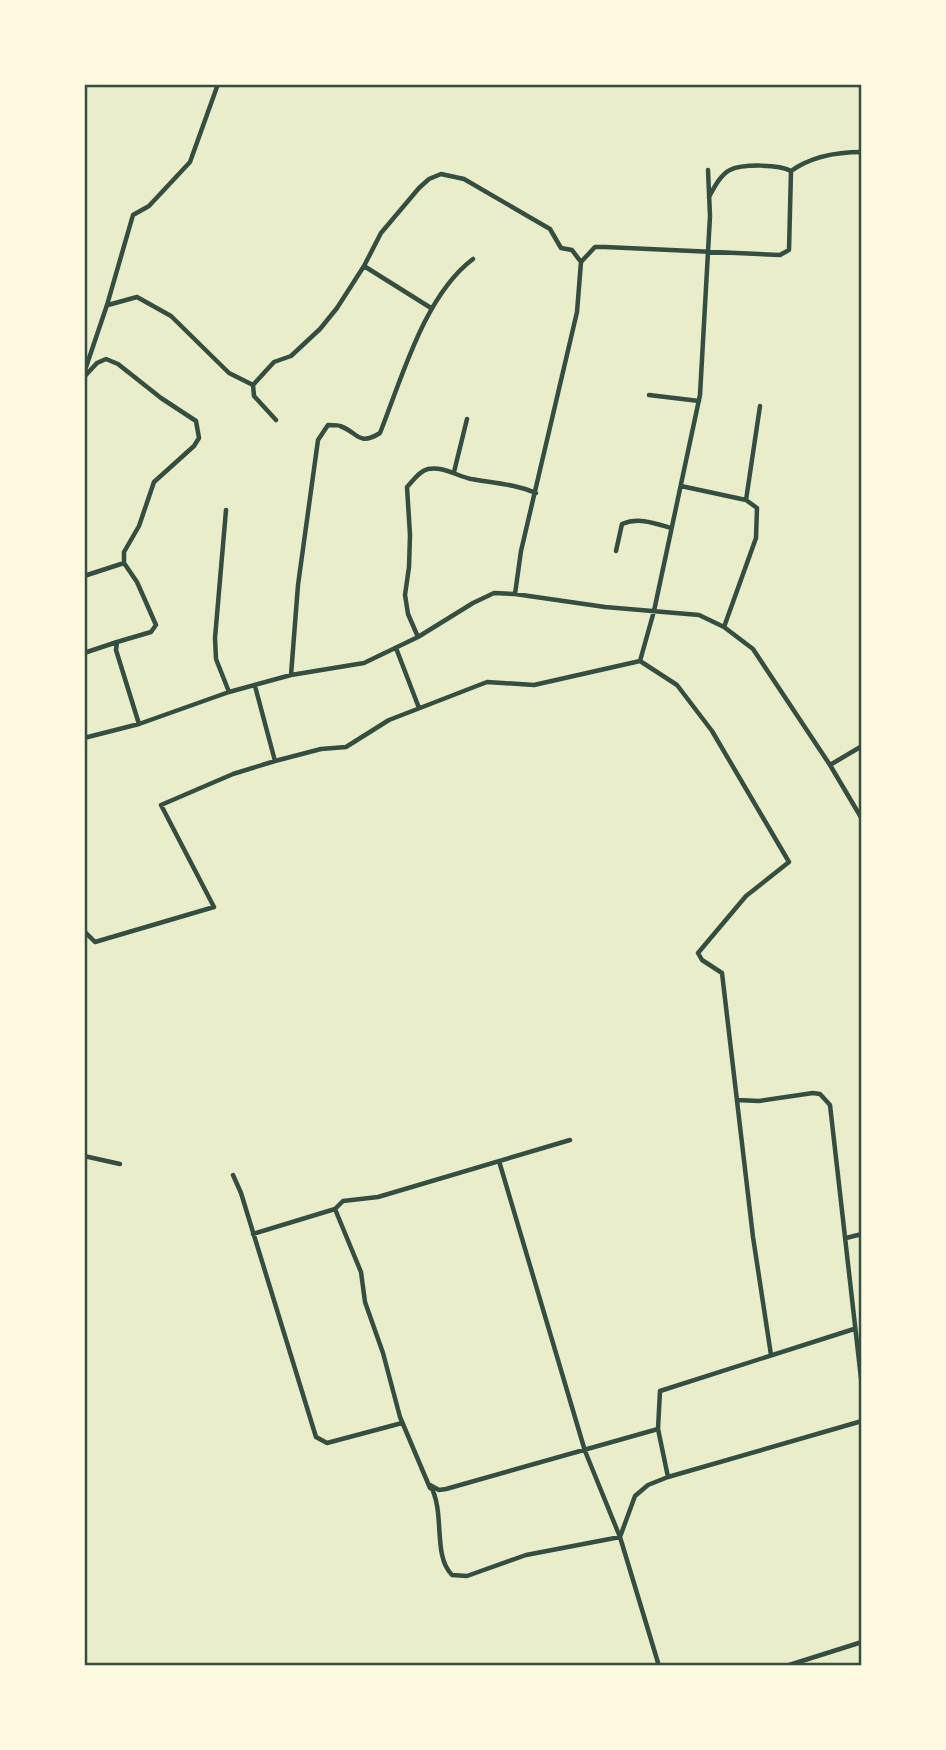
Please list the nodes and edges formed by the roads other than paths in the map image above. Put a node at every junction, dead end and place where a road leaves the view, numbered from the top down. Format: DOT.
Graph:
graph roads {
  1 [pos="218,84"];
  2 [pos="862,152"];
  3 [pos="708,170"];
  4 [pos="791,171"];
  5 [pos="709,197"];
  6 [pos="708,250"];
  7 [pos="472,259"];
  8 [pos="581,262"];
  9 [pos="364,266"];
  10 [pos="107,305"];
  11 [pos="431,308"];
  12 [pos="84,375"];
  13 [pos="253,385"];
  14 [pos="649,395"];
  15 [pos="699,401"];
  16 [pos="760,405"];
  17 [pos="467,419"];
  18 [pos="276,420"];
  19 [pos="454,472"];
  20 [pos="680,486"];
  21 [pos="536,493"];
  22 [pos="746,500"];
  23 [pos="226,510"];
  24 [pos="671,528"];
  25 [pos="616,551"];
  26 [pos="124,563"];
  27 [pos="84,576"];
  28 [pos="515,594"];
  29 [pos="654,611"];
  30 [pos="724,627"];
  31 [pos="418,637"];
  32 [pos="117,642"];
  33 [pos="396,648"];
  34 [pos="84,653"];
  35 [pos="640,661"];
  36 [pos="291,675"];
  37 [pos="255,686"];
  38 [pos="229,692"];
  39 [pos="419,708"];
  40 [pos="139,724"];
  41 [pos="84,738"];
  42 [pos="862,746"];
  43 [pos="275,761"];
  44 [pos="830,765"];
  45 [pos="862,819"];
  46 [pos="84,931"];
  47 [pos="737,1100"];
  48 [pos="570,1140"];
  49 [pos="84,1156"];
  50 [pos="499,1161"];
  51 [pos="120,1164"];
  52 [pos="233,1175"];
  53 [pos="335,1209"];
  54 [pos="253,1234"];
  55 [pos="862,1234"];
  56 [pos="846,1238"];
  57 [pos="854,1329"];
  58 [pos="771,1355"];
  59 [pos="862,1387"];
  60 [pos="862,1421"];
  61 [pos="402,1423"];
  62 [pos="658,1429"];
  63 [pos="585,1451"];
  64 [pos="668,1477"];
  65 [pos="430,1485"];
  66 [pos="620,1538"];
  67 [pos="862,1642"];
  68 [pos="659,1666"];
  69 [pos="786,1666"];
  1 -- 10 [label="street"];
  2 -- 4 [label="street"];
  3 -- 5 [label="street"];
  4 -- 5 [label="street"];
  4 -- 6 [label="street"];
  5 -- 6 [label="street"];
  6 -- 8 [label="street"];
  6 -- 15 [label="street"];
  7 -- 11 [label="street"];
  8 -- 9 [label="street"];
  8 -- 21 [label="street"];
  9 -- 11 [label="street"];
  9 -- 13 [label="street"];
  10 -- 12 [label="street"];
  10 -- 13 [label="street"];
  11 -- 36 [label="street"];
  12 -- 26 [label="street"];
  13 -- 18 [label="street"];
  14 -- 15 [label="street"];
  15 -- 20 [label="street"];
  16 -- 22 [label="street"];
  17 -- 19 [label="street"];
  19 -- 21 [label="street"];
  19 -- 31 [label="street"];
  20 -- 22 [label="street"];
  20 -- 24 [label="street"];
  21 -- 28 [label="street"];
  22 -- 30 [label="street"];
  23 -- 38 [label="street"];
  24 -- 25 [label="street"];
  24 -- 29 [label="street"];
  26 -- 27 [label="street"];
  26 -- 32 [label="street"];
  28 -- 29 [label="street"];
  28 -- 31 [label="street"];
  29 -- 30 [label="street"];
  29 -- 35 [label="street"];
  30 -- 44 [label="street"];
  31 -- 33 [label="street"];
  32 -- 34 [label="street"];
  32 -- 40 [label="street"];
  33 -- 36 [label="street"];
  33 -- 39 [label="street"];
  35 -- 39 [label="street"];
  35 -- 47 [label="street"];
  36 -- 37 [label="street"];
  37 -- 38 [label="street"];
  37 -- 43 [label="street"];
  38 -- 40 [label="street"];
  39 -- 43 [label="street"];
  40 -- 41 [label="street"];
  42 -- 44 [label="street"];
  43 -- 46 [label="street"];
  44 -- 45 [label="street"];
  47 -- 56 [label="street"];
  47 -- 58 [label="street"];
  48 -- 50 [label="street"];
  49 -- 51 [label="street"];
  50 -- 53 [label="street"];
  50 -- 63 [label="street"];
  52 -- 54 [label="street"];
  53 -- 54 [label="street"];
  53 -- 61 [label="street"];
  54 -- 61 [label="street"];
  55 -- 56 [label="street"];
  56 -- 57 [label="street"];
  57 -- 58 [label="street"];
  57 -- 59 [label="street"];
  58 -- 62 [label="street"];
  60 -- 64 [label="street"];
  61 -- 65 [label="street"];
  62 -- 63 [label="street"];
  62 -- 64 [label="street"];
  63 -- 65 [label="street"];
  63 -- 66 [label="street"];
  64 -- 66 [label="street"];
  65 -- 66 [label="street"];
  66 -- 68 [label="street"];
  67 -- 69 [label="street"];
}
